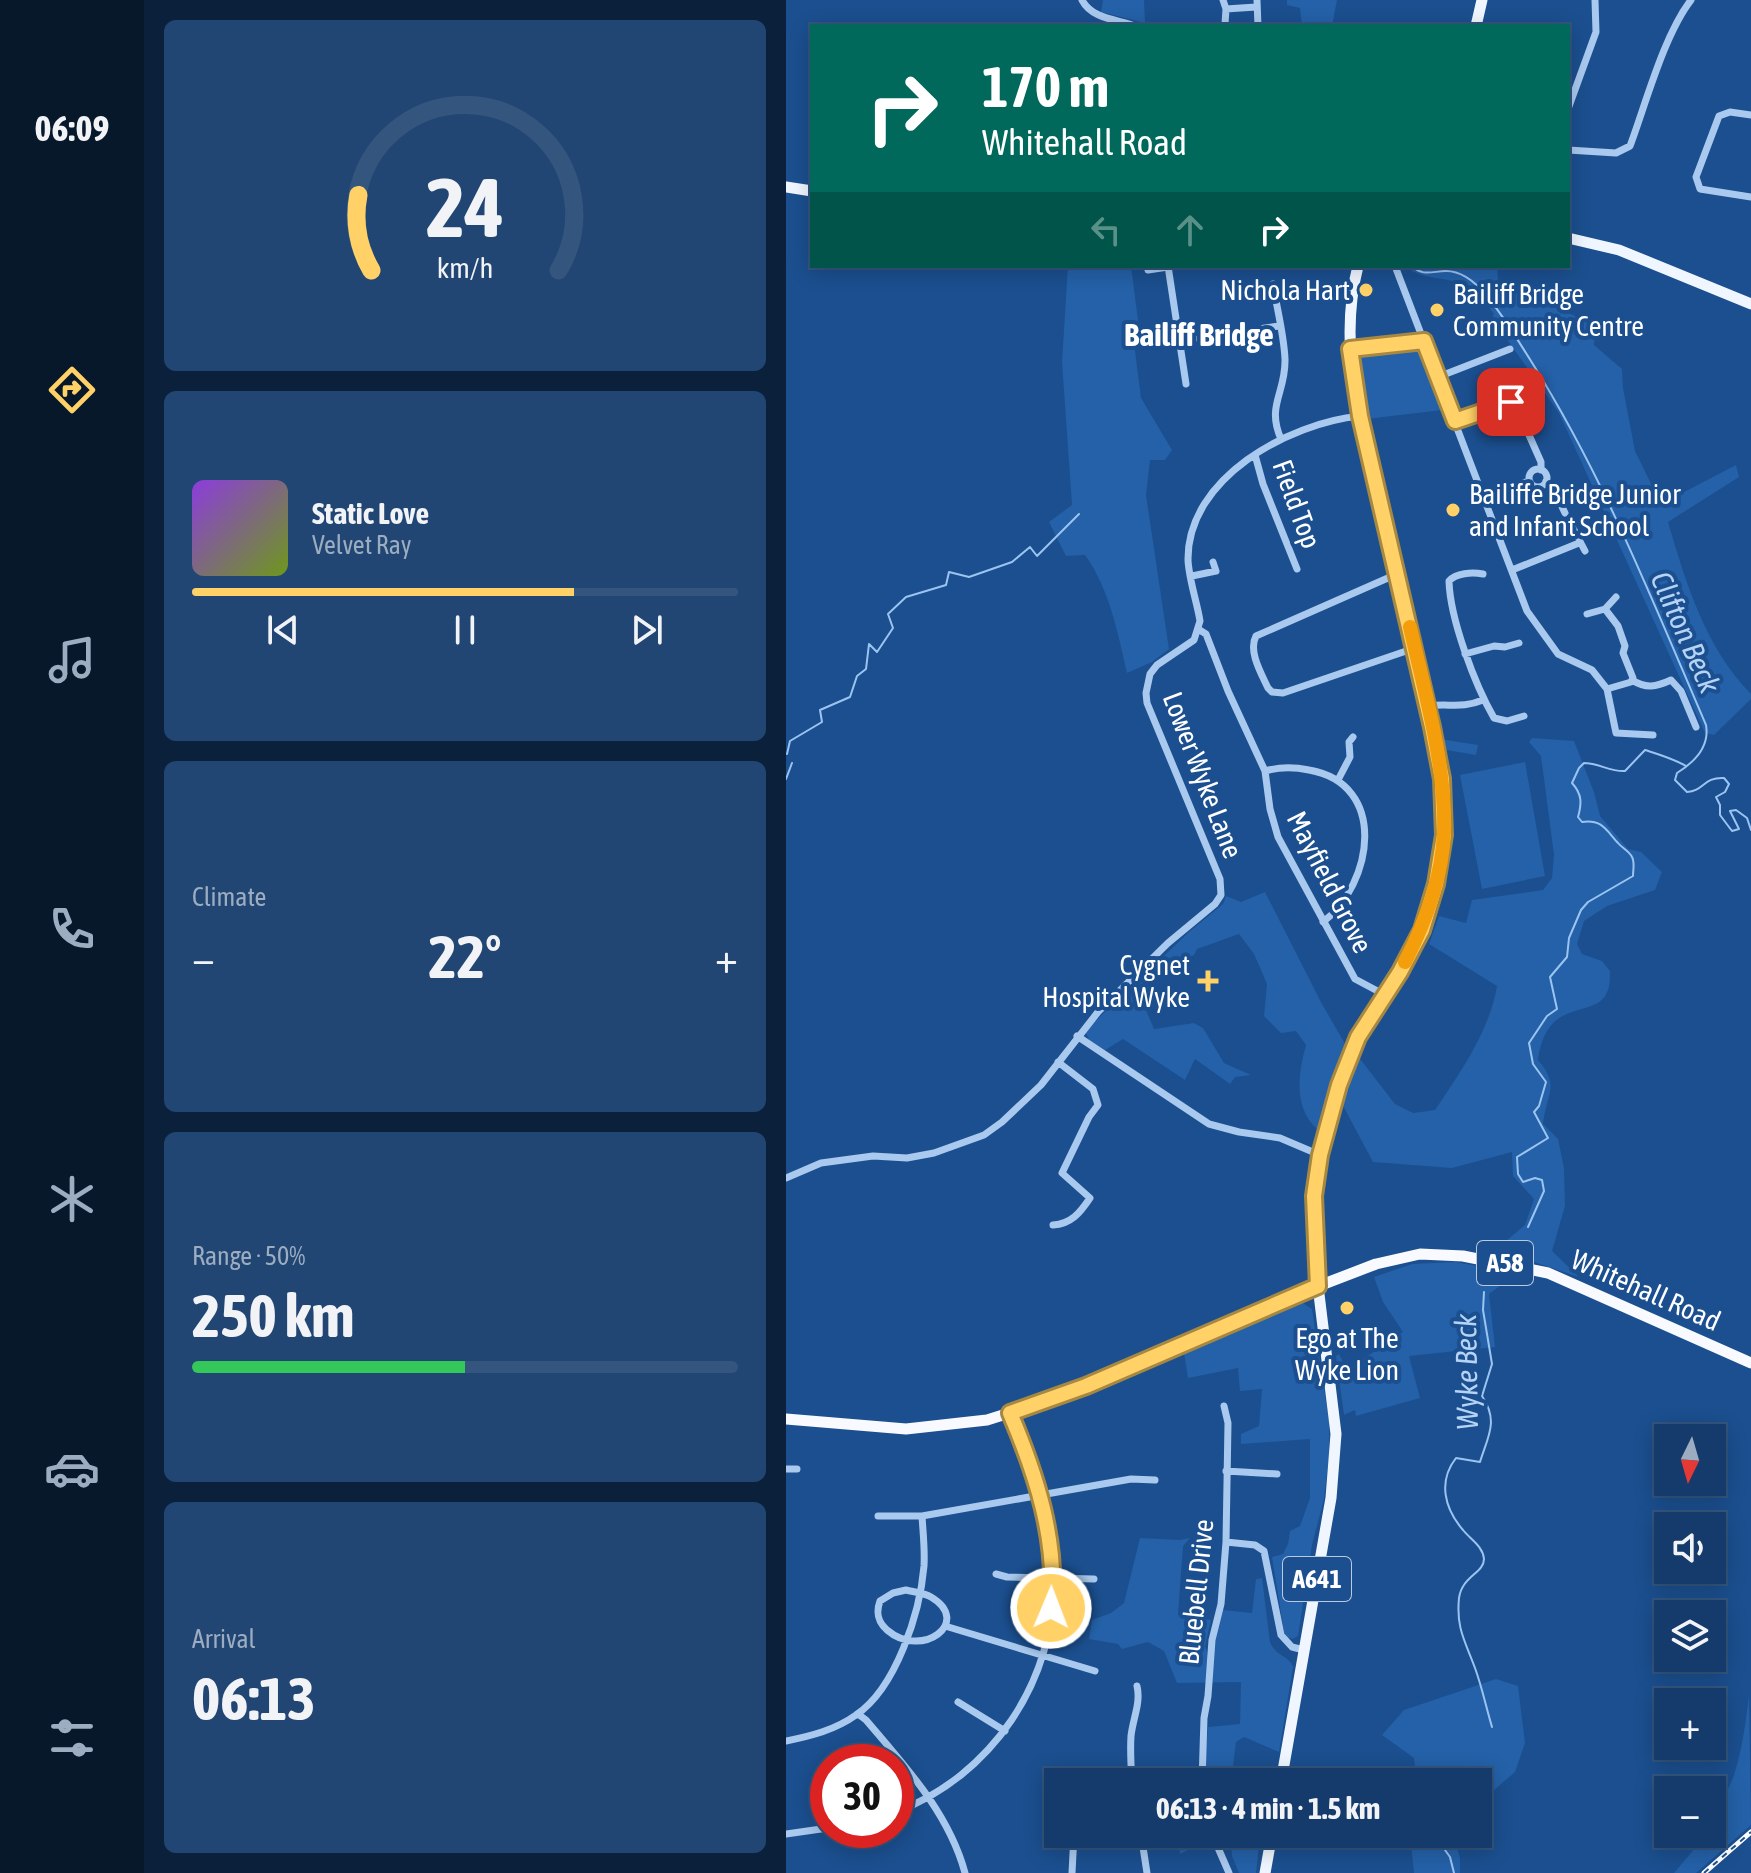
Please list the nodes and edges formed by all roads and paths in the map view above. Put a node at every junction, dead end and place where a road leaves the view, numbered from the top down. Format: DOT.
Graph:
graph roads {
  1 [pos="1082,0"];
  2 [pos="1482,0"];
  3 [pos="1595,0"];
  4 [pos="1691,0"];
  5 [pos="1224,4"];
  6 [pos="1257,4"];
  7 [pos="1128,24"];
  8 [pos="1225,24"];
  9 [pos="1258,24"];
  10 [pos="1476,24"];
  11 [pos="1570,104"];
  12 [pos="1751,115"];
  13 [pos="1570,150"];
  14 [pos="786,187"];
  15 [pos="810,191"];
  16 [pos="1751,197"];
  17 [pos="1570,238"];
  18 [pos="1161,268"];
  19 [pos="1168,268"];
  20 [pos="1358,268"];
  21 [pos="1396,268"];
  22 [pos="1148,270"];
  23 [pos="1273,284"];
  24 [pos="1751,304"];
  25 [pos="1279,326"];
  26 [pos="1181,340"];
  27 [pos="1424,341"];
  28 [pos="1350,349"];
  29 [pos="1510,349"];
  30 [pos="1438,377"];
  31 [pos="1186,384"];
  32 [pos="1506,387"];
  33 [pos="1511,402"];
  34 [pos="1360,416"];
  35 [pos="1455,421"];
  36 [pos="1281,439"];
  37 [pos="1255,455"];
  38 [pos="1541,470"];
  39 [pos="1529,481"];
  40 [pos="1546,481"];
  41 [pos="1484,497"];
  42 [pos="1565,513"];
  43 [pos="1573,528"];
  44 [pos="1579,543"];
  45 [pos="1585,551"];
  46 [pos="1297,569"];
  47 [pos="1216,570"];
  48 [pos="1512,570"];
  49 [pos="1397,574"];
  50 [pos="1483,574"];
  51 [pos="1192,576"];
  52 [pos="1616,597"];
  53 [pos="1605,609"];
  54 [pos="1587,614"];
  55 [pos="1198,629"];
  56 [pos="1519,643"];
  57 [pos="1415,648"];
  58 [pos="1465,654"];
  59 [pos="1632,680"];
  60 [pos="1607,689"];
  61 [pos="1483,700"];
  62 [pos="1427,706"];
  63 [pos="1524,716"];
  64 [pos="1696,727"];
  65 [pos="1653,735"];
  66 [pos="1353,737"];
  67 [pos="1265,771"];
  68 [pos="1338,780"];
  69 [pos="1323,922"];
  70 [pos="1385,995"];
  71 [pos="1077,1036"];
  72 [pos="1058,1062"];
  73 [pos="1320,1155"];
  74 [pos="786,1178"];
  75 [pos="1053,1225"];
  76 [pos="1318,1286"];
  77 [pos="1751,1363"];
  78 [pos="1224,1406"];
  79 [pos="1010,1413"];
  80 [pos="786,1419"];
  81 [pos="786,1469"];
  82 [pos="797,1469"];
  83 [pos="1226,1471"];
  84 [pos="1277,1474"];
  85 [pos="1155,1480"];
  86 [pos="1039,1496"];
  87 [pos="878,1516"];
  88 [pos="922,1516"];
  89 [pos="1226,1542"];
  90 [pos="996,1574"];
  91 [pos="1053,1579"];
  92 [pos="1094,1579"];
  93 [pos="918,1594"];
  94 [pos="945,1626"];
  95 [pos="905,1639"];
  96 [pos="1304,1650"];
  97 [pos="1041,1656"];
  98 [pos="1095,1671"];
  99 [pos="1137,1686"];
  100 [pos="958,1702"];
  101 [pos="858,1714"];
  102 [pos="1005,1731"];
  103 [pos="786,1741"];
  104 [pos="1132,1768"];
  105 [pos="1202,1768"];
  106 [pos="1283,1768"];
  107 [pos="929,1798"];
  108 [pos="914,1804"];
  109 [pos="810,1831"];
  110 [pos="786,1834"];
  111 [pos="1073,1848"];
  112 [pos="1143,1848"];
  113 [pos="1218,1848"];
  114 [pos="1269,1848"];
  115 [pos="965,1873"];
  116 [pos="1072,1873"];
  117 [pos="1147,1873"];
  118 [pos="1229,1873"];
  119 [pos="1265,1873"];
  1 -- 7 [label="street"];
  2 -- 10 [label="main road"];
  3 -- 11 [label="street"];
  4 -- 13 [label="street"];
  5 -- 6 [label="street"];
  5 -- 8 [label="street"];
  6 -- 9 [label="street"];
  12 -- 16 [label="street"];
  14 -- 15 [label="main road"];
  17 -- 24 [label="main road"];
  18 -- 22 [label="street"];
  19 -- 26 [label="street"];
  20 -- 28 [label="main road, A641"];
  21 -- 27 [label="street"];
  23 -- 25 [label="street"];
  25 -- 26 [label="street"];
  25 -- 36 [label="street"];
  26 -- 31 [label="street"];
  27 -- 28 [label="street"];
  27 -- 30 [label="street"];
  28 -- 34 [label="main road, A641"];
  29 -- 30 [label="street"];
  30 -- 35 [label="street"];
  32 -- 33 [label="street"];
  33 -- 35 [label="street"];
  33 -- 38 [label="street"];
  34 -- 36 [label="street"];
  34 -- 49 [label="main road, A641"];
  35 -- 41 [label="street"];
  36 -- 37 [label="street"];
  37 -- 46 [label="street, Field Top"];
  37 -- 51 [label="street"];
  38 -- 39 [label="street"];
  38 -- 40 [label="street"];
  39 -- 40 [label="street"];
  39 -- 41 [label="street"];
  40 -- 42 [label="street"];
  41 -- 48 [label="street"];
  43 -- 44 [label="street"];
  44 -- 45 [label="street"];
  44 -- 48 [label="street"];
  47 -- 51 [label="street"];
  48 -- 60 [label="street"];
  49 -- 57 [label="main road, A641"];
  49 -- 57 [label="street"];
  50 -- 58 [label="street"];
  51 -- 55 [label="street"];
  52 -- 53 [label="street"];
  53 -- 54 [label="street"];
  53 -- 59 [label="street"];
  55 -- 67 [label="street, Mayfield Grove"];
  55 -- 71 [label="street, Lower Wyke Lane"];
  56 -- 58 [label="street"];
  57 -- 62 [label="main road, A641"];
  58 -- 61 [label="street"];
  59 -- 60 [label="street"];
  59 -- 64 [label="street"];
  60 -- 65 [label="street"];
  61 -- 62 [label="street"];
  61 -- 63 [label="street"];
  62 -- 70 [label="main road, A641"];
  66 -- 68 [label="street"];
  67 -- 68 [label="street"];
  67 -- 69 [label="street, Mayfield Grove"];
  68 -- 69 [label="street"];
  69 -- 70 [label="street, Mayfield Grove"];
  70 -- 73 [label="main road, A641"];
  71 -- 72 [label="street, Lower Wyke Lane"];
  71 -- 73 [label="street"];
  72 -- 74 [label="street, Lower Wyke Lane"];
  72 -- 75 [label="street"];
  73 -- 76 [label="main road, A641"];
  76 -- 77 [label="highway, Whitehall Road / A58"];
  76 -- 79 [label="highway, Whitehall Road / A58"];
  76 -- 96 [label="main road, A641"];
  78 -- 83 [label="street, Bluebell Drive"];
  79 -- 80 [label="highway, Whitehall Road / A58"];
  79 -- 86 [label="street"];
  81 -- 82 [label="street"];
  83 -- 84 [label="street"];
  83 -- 89 [label="street, Bluebell Drive"];
  85 -- 86 [label="street"];
  86 -- 88 [label="street"];
  86 -- 91 [label="street"];
  87 -- 88 [label="street"];
  88 -- 93 [label="street"];
  89 -- 96 [label="street"];
  89 -- 105 [label="street, Bluebell Drive"];
  90 -- 91 [label="street"];
  91 -- 92 [label="street"];
  91 -- 97 [label="street"];
  93 -- 94 [label="street"];
  93 -- 95 [label="street"];
  93 -- 95 [label="street"];
  94 -- 95 [label="street"];
  94 -- 97 [label="street"];
  95 -- 101 [label="street"];
  96 -- 106 [label="main road, A641"];
  97 -- 98 [label="street"];
  97 -- 102 [label="street"];
  99 -- 104 [label="street"];
  100 -- 102 [label="street"];
  101 -- 103 [label="street"];
  101 -- 107 [label="street"];
  102 -- 107 [label="street"];
  107 -- 108 [label="street"];
  107 -- 115 [label="street"];
  109 -- 110 [label="street"];
  111 -- 116 [label="street"];
  112 -- 117 [label="street"];
  113 -- 118 [label="street"];
  114 -- 119 [label="main road"];
}
